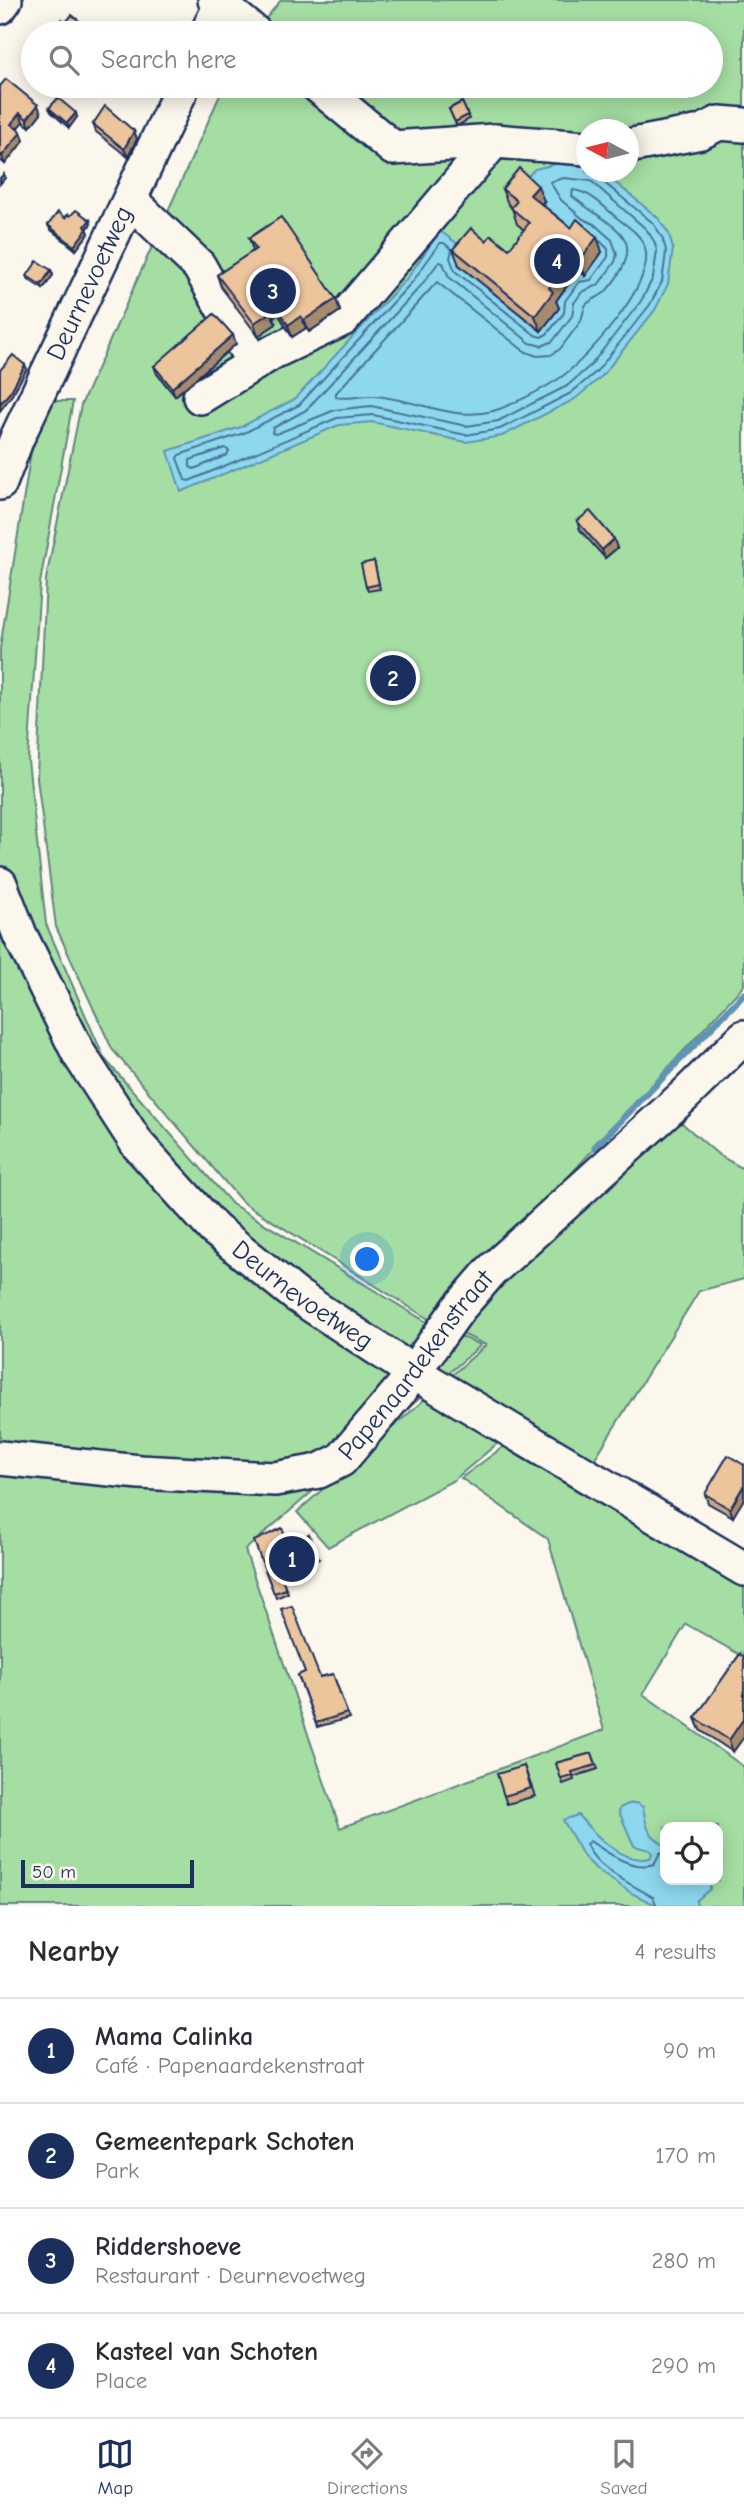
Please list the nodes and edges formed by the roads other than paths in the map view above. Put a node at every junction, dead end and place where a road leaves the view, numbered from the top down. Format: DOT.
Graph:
graph roads {
  1 [pos="5,0"];
  2 [pos="0,7"];
  3 [pos="214,13"];
  4 [pos="230,21"];
  5 [pos="177,98"];
  6 [pos="333,98"];
  7 [pos="744,125"];
  8 [pos="494,141"];
  9 [pos="639,144"];
  10 [pos="576,147"];
  11 [pos="130,200"];
  12 [pos="254,364"];
  13 [pos="200,397"];
  14 [pos="0,484"];
  15 [pos="0,884"];
  16 [pos="744,1037"];
  17 [pos="414,1372"];
  18 [pos="0,1458"];
  19 [pos="744,1569"];
  1 -- 2 [label="street"];
  3 -- 4 [label="street"];
  5 -- 11 [label="street, Deurnevoetweg"];
  6 -- 8 [label="street"];
  7 -- 9 [label="street"];
  8 -- 10 [label="street"];
  8 -- 12 [label="street"];
  11 -- 12 [label="street"];
  11 -- 14 [label="street, Deurnevoetweg"];
  12 -- 13 [label="street"];
  15 -- 17 [label="street, Deurnevoetweg"];
  16 -- 17 [label="street, Papenaardekenstraat"];
  17 -- 18 [label="street, Papenaardekenstraat"];
  17 -- 19 [label="street, Deurnevoetweg"];
}
